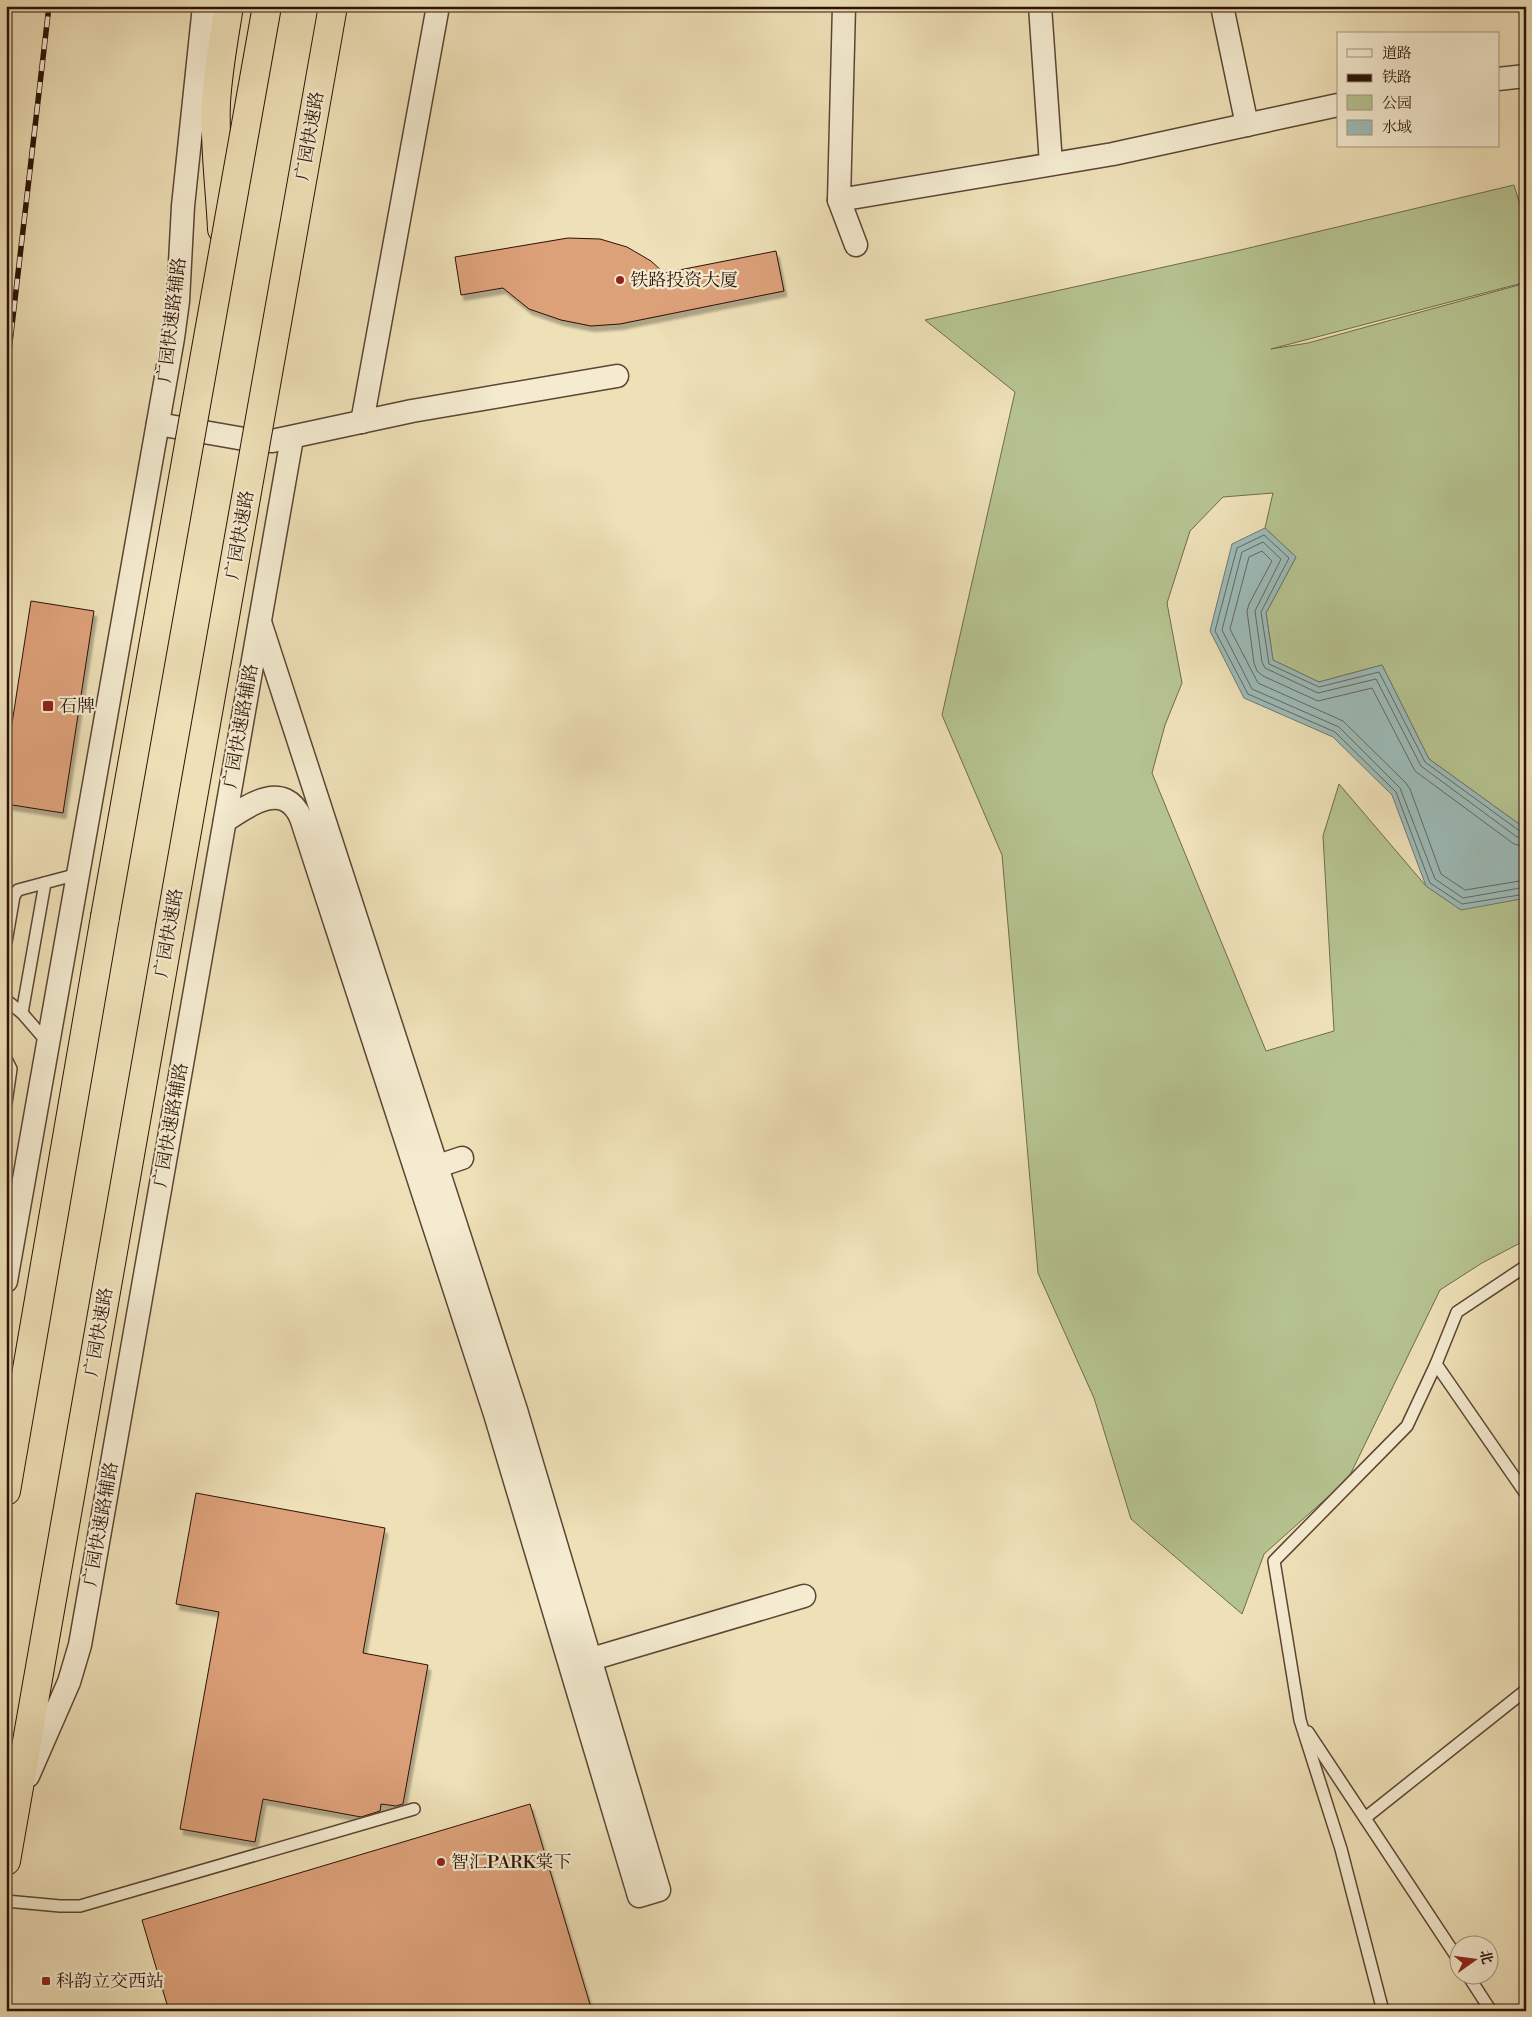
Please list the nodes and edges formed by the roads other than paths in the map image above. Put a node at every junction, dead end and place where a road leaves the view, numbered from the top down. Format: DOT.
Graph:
graph roads {
  1 [pos="204,6"];
  2 [pos="230,6"];
  3 [pos="268,6"];
  4 [pos="333,6"];
  5 [pos="438,6"];
  6 [pos="844,6"];
  7 [pos="1040,6"];
  8 [pos="1222,6"];
  9 [pos="1526,76"];
  10 [pos="1500,79"];
  11 [pos="1337,105"];
  12 [pos="1247,125"];
  13 [pos="1051,164"];
  14 [pos="839,200"];
  15 [pos="856,245"];
  16 [pos="224,251"];
  17 [pos="618,376"];
  18 [pos="362,422"];
  19 [pos="158,424"];
  20 [pos="292,438"];
  21 [pos="260,622"];
  22 [pos="225,821"];
  23 [pos="78,874"];
  24 [pos="45,882"];
  25 [pos="6,942"];
  26 [pos="6,1000"];
  27 [pos="22,1013"];
  28 [pos="48,1043"];
  29 [pos="6,1060"];
  30 [pos="6,1103"];
  31 [pos="462,1158"];
  32 [pos="426,1170"];
  33 [pos="12,1216"];
  34 [pos="1526,1266"];
  35 [pos="6,1281"];
  36 [pos="1436,1364"];
  37 [pos="6,1491"];
  38 [pos="1526,1494"];
  39 [pos="804,1596"];
  40 [pos="591,1659"];
  41 [pos="570,1665"];
  42 [pos="1526,1690"];
  43 [pos="1300,1720"];
  44 [pos="16,1802"];
  45 [pos="414,1808"];
  46 [pos="1365,1818"];
  47 [pos="6,1861"];
  48 [pos="6,1901"];
  49 [pos="1450,1947"];
  50 [pos="1473,1984"];
  51 [pos="1383,2011"];
  52 [pos="1491,2011"];
  1 -- 19 [label="street, 广园快速路辅路"];
  2 -- 16 [label="highway, bridge"];
  3 -- 16 [label="highway, bridge"];
  4 -- 44 [label="highway, 广园快速路, bridge"];
  5 -- 18 [label="street"];
  6 -- 14 [label="street"];
  7 -- 13 [label="street"];
  8 -- 12 [label="street"];
  9 -- 10 [label="street"];
  11 -- 12 [label="street"];
  12 -- 13 [label="street"];
  13 -- 14 [label="street"];
  14 -- 15 [label="street"];
  16 -- 37 [label="highway, bridge"];
  17 -- 18 [label="street"];
  18 -- 20 [label="street"];
  19 -- 20 [label="street"];
  19 -- 23 [label="street, 广园快速路辅路"];
  20 -- 21 [label="street, 广园快速路辅路"];
  21 -- 22 [label="street, 广园快速路辅路"];
  21 -- 32 [label="street"];
  22 -- 32 [label="street"];
  22 -- 44 [label="street, 广园快速路辅路"];
  23 -- 24 [label="lane"];
  23 -- 28 [label="street, 广园快速路辅路"];
  24 -- 25 [label="lane"];
  24 -- 27 [label="lane"];
  26 -- 27 [label="lane"];
  27 -- 28 [label="lane"];
  28 -- 33 [label="street, 广园快速路辅路"];
  29 -- 30 [label="lane"];
  31 -- 32 [label="street"];
  32 -- 40 [label="street"];
  32 -- 41 [label="street"];
  33 -- 35 [label="street, 广园快速路辅路"];
  34 -- 36 [label="lane"];
  36 -- 38 [label="lane"];
  36 -- 43 [label="lane"];
  39 -- 40 [label="street"];
  40 -- 41 [label="street"];
  40 -- 41 [label="street"];
  42 -- 46 [label="lane"];
  43 -- 46 [label="lane"];
  43 -- 51 [label="lane"];
  44 -- 47 [label="highway, 广园快速路"];
  45 -- 48 [label="lane"];
  46 -- 49 [label="lane"];
  50 -- 52 [label="lane"];
}
